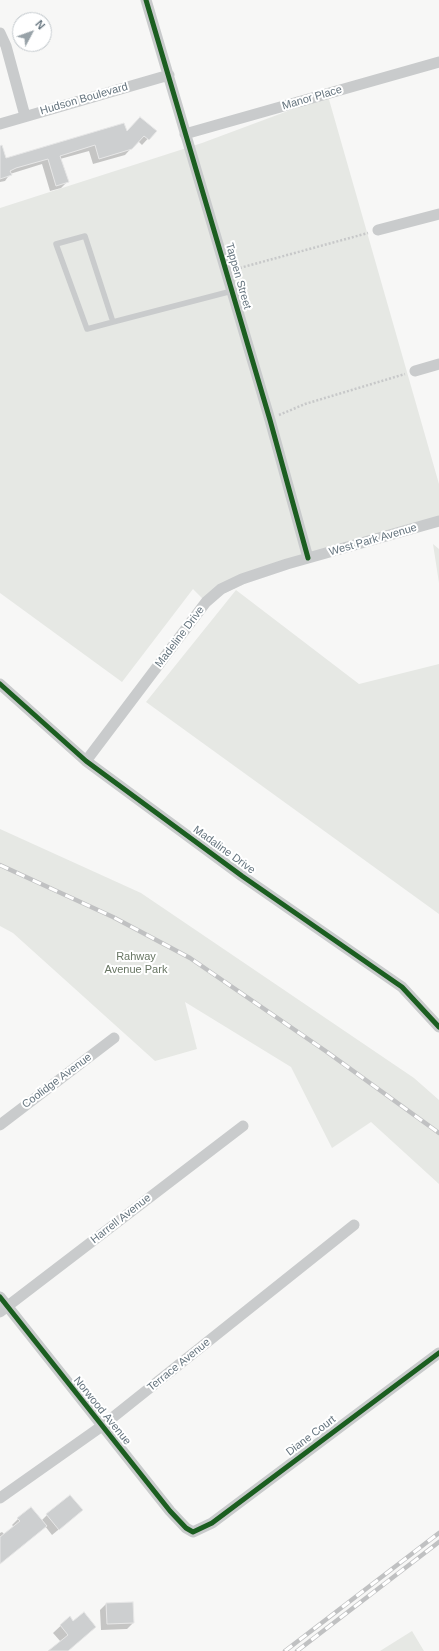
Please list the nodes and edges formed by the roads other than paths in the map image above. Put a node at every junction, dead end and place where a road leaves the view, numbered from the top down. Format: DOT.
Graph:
graph roads {
  1 [pos="146,0"];
  2 [pos="0,33"];
  3 [pos="439,62"];
  4 [pos="168,75"];
  5 [pos="26,116"];
  6 [pos="0,124"];
  7 [pos="185,134"];
  8 [pos="439,214"];
  9 [pos="378,230"];
  10 [pos="232,291"];
  11 [pos="113,322"];
  12 [pos="439,364"];
  13 [pos="415,371"];
  14 [pos="439,521"];
  15 [pos="308,558"];
  16 [pos="2,688"];
  17 [pos="86,761"];
  18 [pos="439,1027"];
  19 [pos="114,1038"];
  20 [pos="0,1125"];
  21 [pos="242,1126"];
  22 [pos="354,1225"];
  23 [pos="0,1297"];
  24 [pos="4,1310"];
  25 [pos="439,1353"];
  26 [pos="102,1426"];
  27 [pos="0,1498"];
  28 [pos="193,1532"];
  1 -- 4 [label="street, Tappen Street"];
  2 -- 5 [label="street"];
  3 -- 7 [label="street, Manor Place"];
  4 -- 5 [label="street, Hudson Boulevard"];
  4 -- 7 [label="street, Tappen Street"];
  5 -- 6 [label="street, Hudson Boulevard"];
  7 -- 10 [label="street, Tappen Street"];
  8 -- 9 [label="street"];
  10 -- 11 [label="lane"];
  10 -- 15 [label="street, Tappen Street"];
  11 -- 11 [label="lane"];
  12 -- 13 [label="street"];
  14 -- 15 [label="street, West Park Avenue"];
  15 -- 17 [label="street, Madeline Drive"];
  16 -- 17 [label="street, Madaline Drive"];
  17 -- 18 [label="street, Madaline Drive"];
  19 -- 20 [label="street, Coolidge Avenue"];
  21 -- 24 [label="street, Harrell Avenue"];
  22 -- 26 [label="street, Terrace Avenue"];
  23 -- 24 [label="street, Norwood Avenue"];
  24 -- 26 [label="street, Norwood Avenue"];
  25 -- 28 [label="street, Diane Court"];
  26 -- 27 [label="street, Terrace Avenue"];
  26 -- 28 [label="street, Norwood Avenue"];
}
